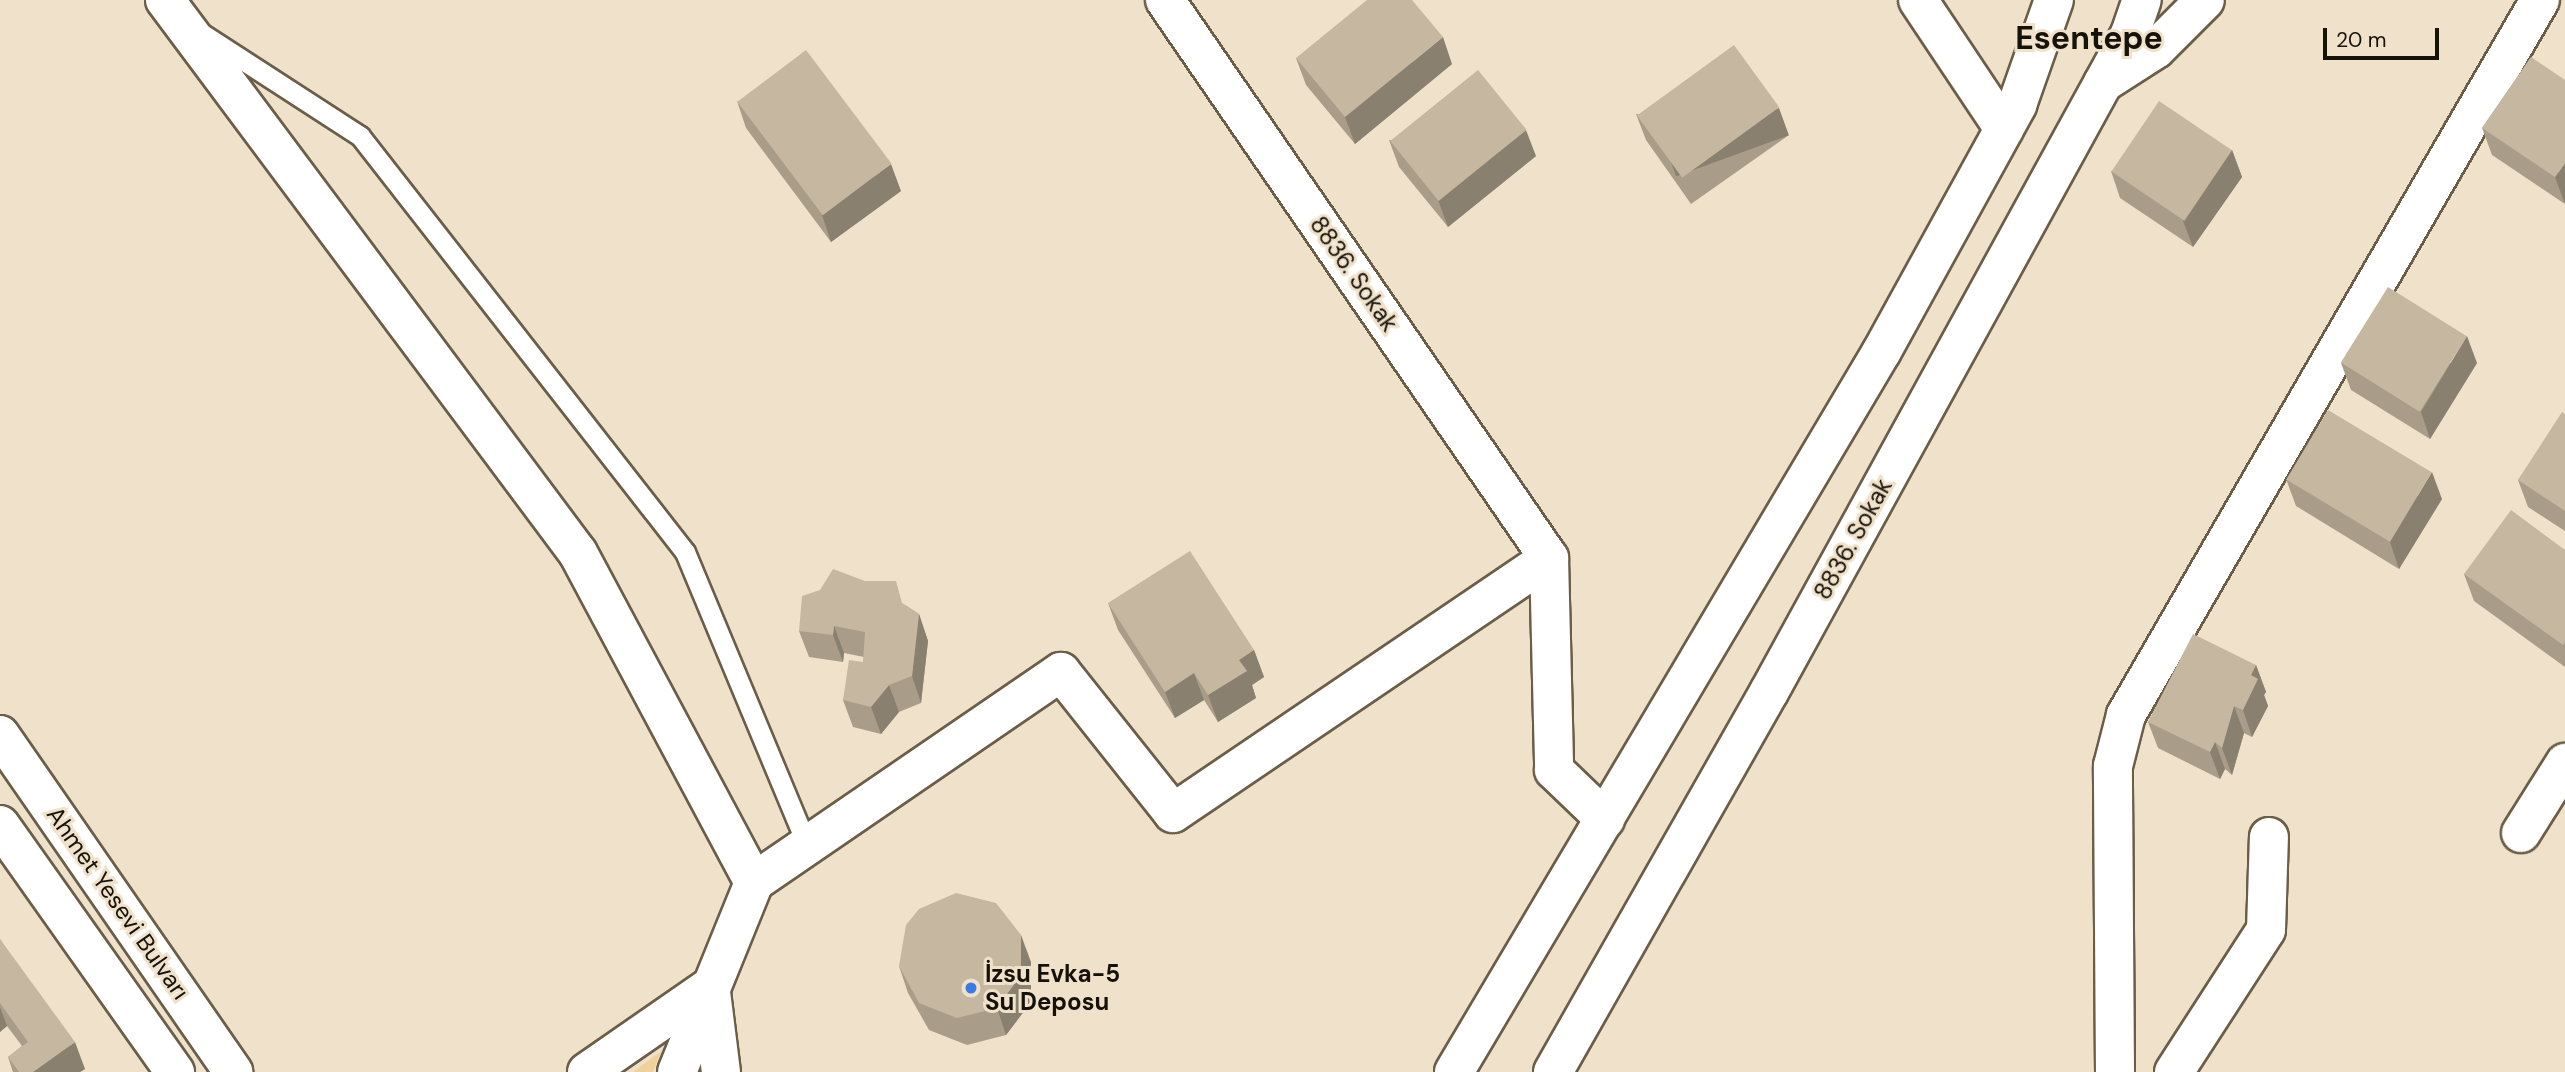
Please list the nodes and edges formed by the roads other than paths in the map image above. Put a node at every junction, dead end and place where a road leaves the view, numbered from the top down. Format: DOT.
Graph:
graph roads {
  1 [pos="1165,0"];
  2 [pos="1918,0"];
  3 [pos="2054,0"];
  4 [pos="2142,0"];
  5 [pos="2205,0"];
  6 [pos="2540,0"];
  7 [pos="176,12"];
  8 [pos="2103,83"];
  9 [pos="2004,129"];
  10 [pos="1549,558"];
  11 [pos="0,735"];
  12 [pos="2565,763"];
  13 [pos="1605,819"];
  14 [pos="0,825"];
  15 [pos="2521,833"];
  16 [pos="2269,837"];
  17 [pos="807,845"];
  18 [pos="754,882"];
  19 [pos="711,986"];
  20 [pos="175,1072"];
  21 [pos="233,1072"];
  22 [pos="587,1072"];
  23 [pos="677,1072"];
  24 [pos="721,1072"];
  25 [pos="1454,1072"];
  26 [pos="1553,1072"];
  27 [pos="2115,1072"];
  28 [pos="2174,1072"];
  1 -- 10 [label="street, 8836. Sokak"];
  2 -- 9 [label="street"];
  3 -- 9 [label="street"];
  4 -- 8 [label="street, 8836. Sokak"];
  5 -- 8 [label="street"];
  6 -- 27 [label="street"];
  7 -- 17 [label="lane"];
  7 -- 18 [label="street"];
  8 -- 26 [label="street, 8836. Sokak"];
  9 -- 13 [label="street"];
  10 -- 13 [label="street"];
  10 -- 17 [label="street"];
  11 -- 21 [label="street, Ahmet Yesevi Bulvarı"];
  12 -- 15 [label="street"];
  13 -- 25 [label="street"];
  14 -- 20 [label="street"];
  16 -- 28 [label="street"];
  17 -- 18 [label="street"];
  18 -- 19 [label="street"];
  19 -- 22 [label="street"];
  19 -- 23 [label="street"];
  19 -- 24 [label="street"];
}
